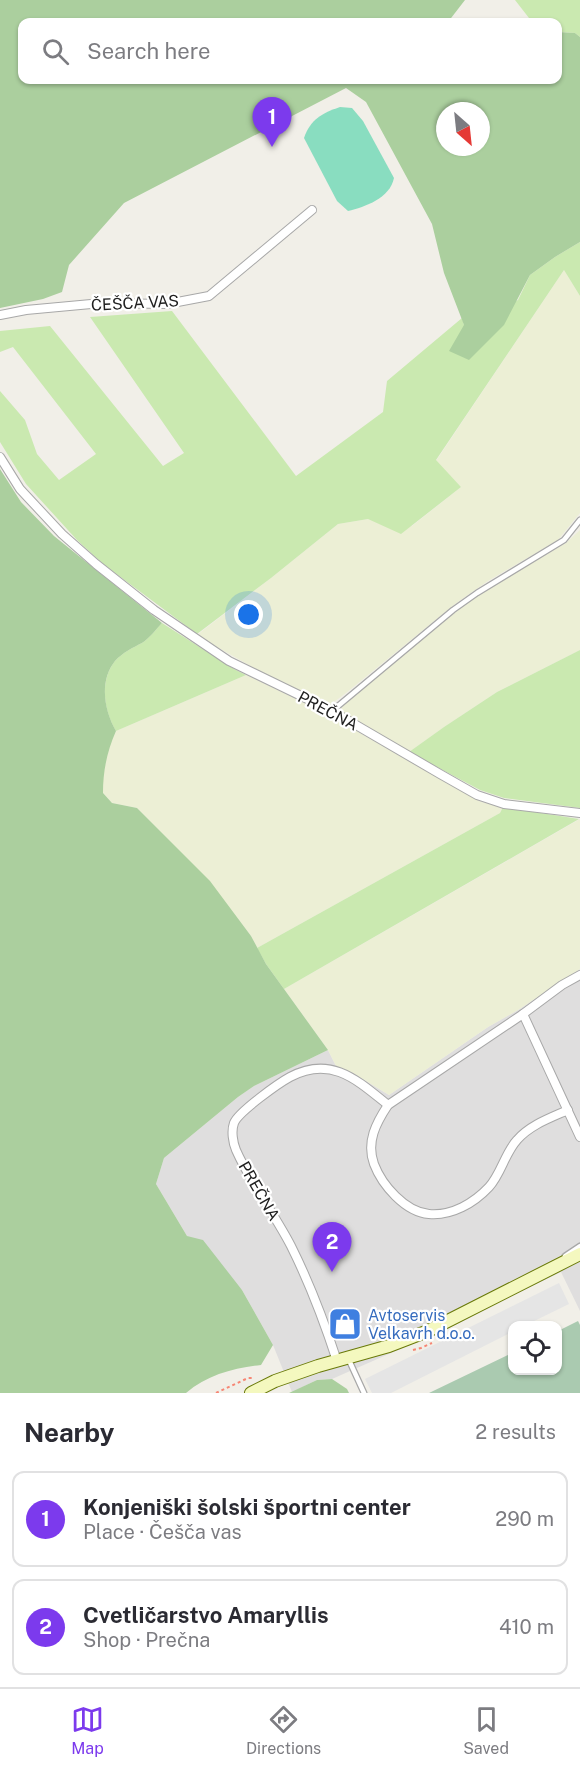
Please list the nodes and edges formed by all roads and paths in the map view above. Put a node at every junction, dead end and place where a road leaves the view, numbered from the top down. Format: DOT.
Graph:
graph roads {
  1 [pos="312,210"];
  2 [pos="0,315"];
  3 [pos="0,457"];
  4 [pos="580,520"];
  5 [pos="332,711"];
  6 [pos="580,813"];
  7 [pos="580,975"];
  8 [pos="523,1014"];
  9 [pos="388,1105"];
  10 [pos="568,1110"];
  11 [pos="580,1137"];
  12 [pos="580,1246"];
  13 [pos="580,1254"];
  14 [pos="555,1267"];
  15 [pos="343,1359"];
  16 [pos="250,1393"];
  17 [pos="364,1393"];
  1 -- 2 [label="street, ČEŠČA VAS"];
  3 -- 5 [label="street, PREČNA"];
  4 -- 5 [label="lane"];
  5 -- 6 [label="street, PREČNA"];
  7 -- 8 [label="street"];
  8 -- 9 [label="street"];
  8 -- 10 [label="street"];
  9 -- 10 [label="street"];
  9 -- 15 [label="street, PREČNA"];
  10 -- 11 [label="street"];
  12 -- 14 [label="lane"];
  13 -- 14 [label="street"];
  14 -- 15 [label="street"];
  15 -- 16 [label="street"];
  15 -- 17 [label="lane"];
}
